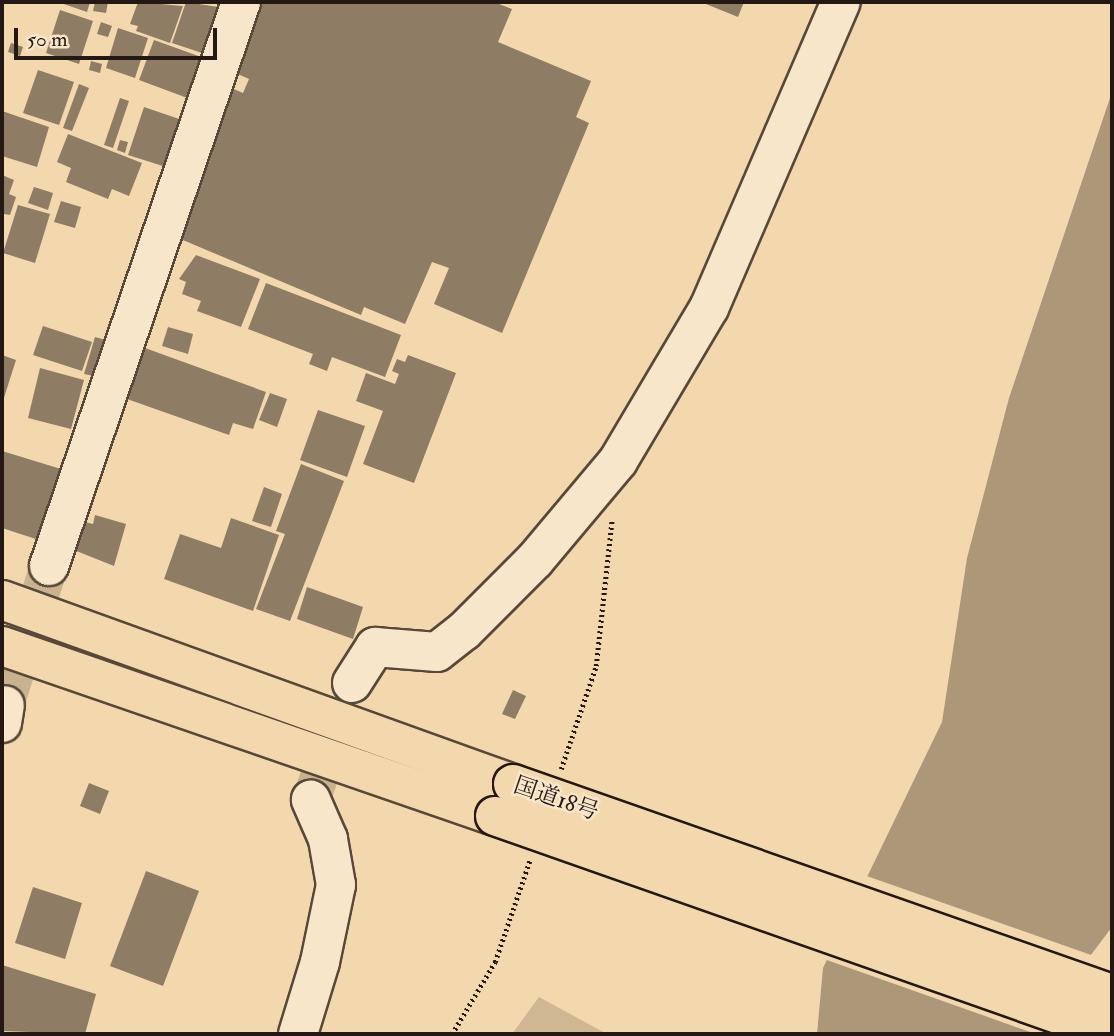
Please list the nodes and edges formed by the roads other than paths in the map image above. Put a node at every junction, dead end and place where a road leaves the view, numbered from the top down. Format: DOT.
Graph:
graph roads {
  1 [pos="240,2"];
  2 [pos="841,2"];
  3 [pos="50,566"];
  4 [pos="2,600"];
  5 [pos="2,646"];
  6 [pos="352,683"];
  7 [pos="311,800"];
  8 [pos="1112,994"];
  9 [pos="1112,1033"];
  10 [pos="298,1034"];
  1 -- 3 [label="street"];
  2 -- 6 [label="street"];
  4 -- 8 [label="highway, 国道18号, bridge"];
  5 -- 9 [label="highway, 国道18号, bridge"];
  7 -- 10 [label="street"];
}
